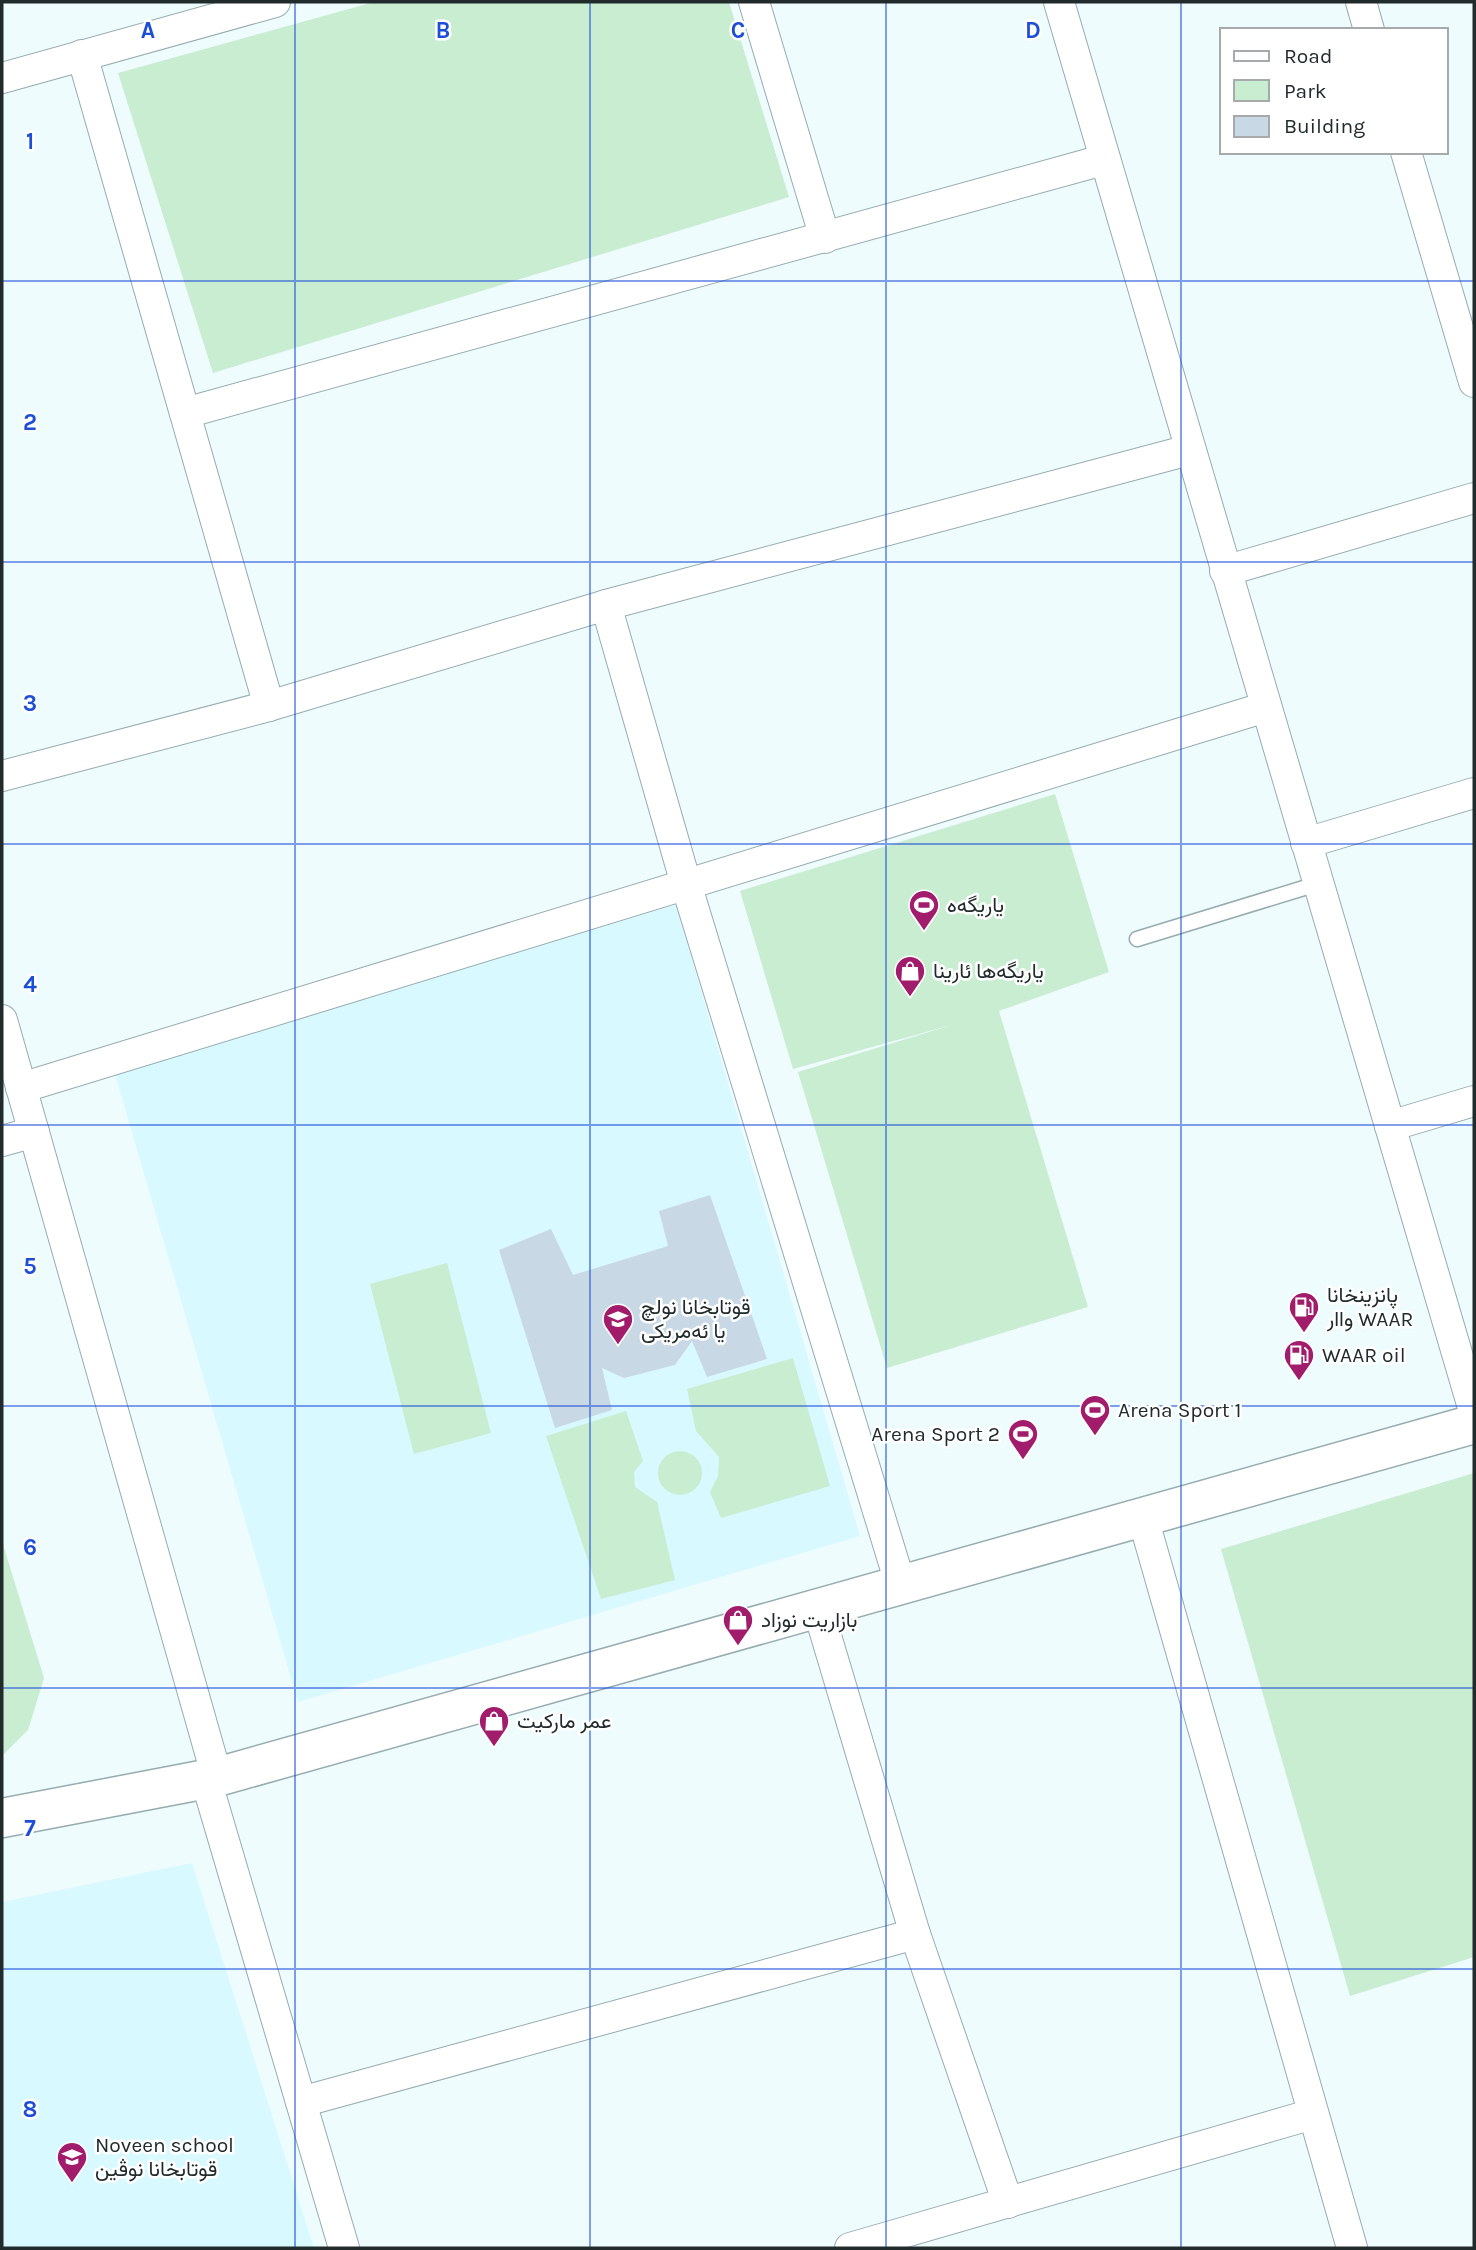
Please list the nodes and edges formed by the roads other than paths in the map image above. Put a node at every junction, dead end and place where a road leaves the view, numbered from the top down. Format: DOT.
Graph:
graph roads {
  1 [pos="275,2"];
  2 [pos="754,2"];
  3 [pos="1059,2"];
  4 [pos="1361,2"];
  5 [pos="1368,28"];
  6 [pos="82,55"];
  7 [pos="2,78"];
  8 [pos="1407,154"];
  9 [pos="1103,160"];
  10 [pos="825,238"];
  11 [pos="1474,382"];
  12 [pos="185,413"];
  13 [pos="1189,450"];
  14 [pos="1474,498"];
  15 [pos="1225,571"];
  16 [pos="606,605"];
  17 [pos="269,706"];
  18 [pos="1266,708"];
  19 [pos="2,776"];
  20 [pos="1474,793"];
  21 [pos="1306,843"];
  22 [pos="686,884"];
  23 [pos="1317,884"];
  24 [pos="1137,939"];
  25 [pos="2,1020"];
  26 [pos="21,1088"];
  27 [pos="1474,1101"];
  28 [pos="1390,1126"];
  29 [pos="34,1132"];
  30 [pos="2,1141"];
  31 [pos="1474,1411"];
  32 [pos="1474,1424"];
  33 [pos="1143,1518"];
  34 [pos="901,1586"];
  35 [pos="818,1609"];
  36 [pos="211,1779"];
  37 [pos="2,1818"];
  38 [pos="915,1934"];
  39 [pos="301,2102"];
  40 [pos="1313,2114"];
  41 [pos="1008,2203"];
  42 [pos="344,2248"];
  43 [pos="850,2248"];
  44 [pos="1352,2248"];
  1 -- 6 [label="street"];
  2 -- 10 [label="street"];
  3 -- 9 [label="street"];
  4 -- 5 [label="street"];
  6 -- 7 [label="street"];
  6 -- 12 [label="street"];
  8 -- 11 [label="street"];
  9 -- 10 [label="street"];
  9 -- 13 [label="street"];
  10 -- 12 [label="street"];
  12 -- 17 [label="street"];
  13 -- 15 [label="street"];
  13 -- 16 [label="street"];
  14 -- 15 [label="street"];
  15 -- 18 [label="street"];
  16 -- 17 [label="street"];
  16 -- 22 [label="street"];
  17 -- 19 [label="street"];
  18 -- 21 [label="street"];
  18 -- 22 [label="street"];
  20 -- 21 [label="street"];
  21 -- 23 [label="street"];
  22 -- 26 [label="street"];
  22 -- 34 [label="street"];
  23 -- 24 [label="lane"];
  23 -- 28 [label="street"];
  25 -- 26 [label="street"];
  26 -- 29 [label="street"];
  27 -- 28 [label="street"];
  28 -- 31 [label="street"];
  29 -- 30 [label="street"];
  29 -- 36 [label="street"];
  32 -- 33 [label="street"];
  33 -- 34 [label="street"];
  33 -- 40 [label="street"];
  34 -- 35 [label="street"];
  35 -- 36 [label="street"];
  35 -- 38 [label="street"];
  36 -- 37 [label="street"];
  36 -- 39 [label="street"];
  38 -- 39 [label="street"];
  38 -- 41 [label="street"];
  39 -- 42 [label="street"];
  40 -- 41 [label="street"];
  40 -- 44 [label="street"];
  41 -- 43 [label="street"];
}
